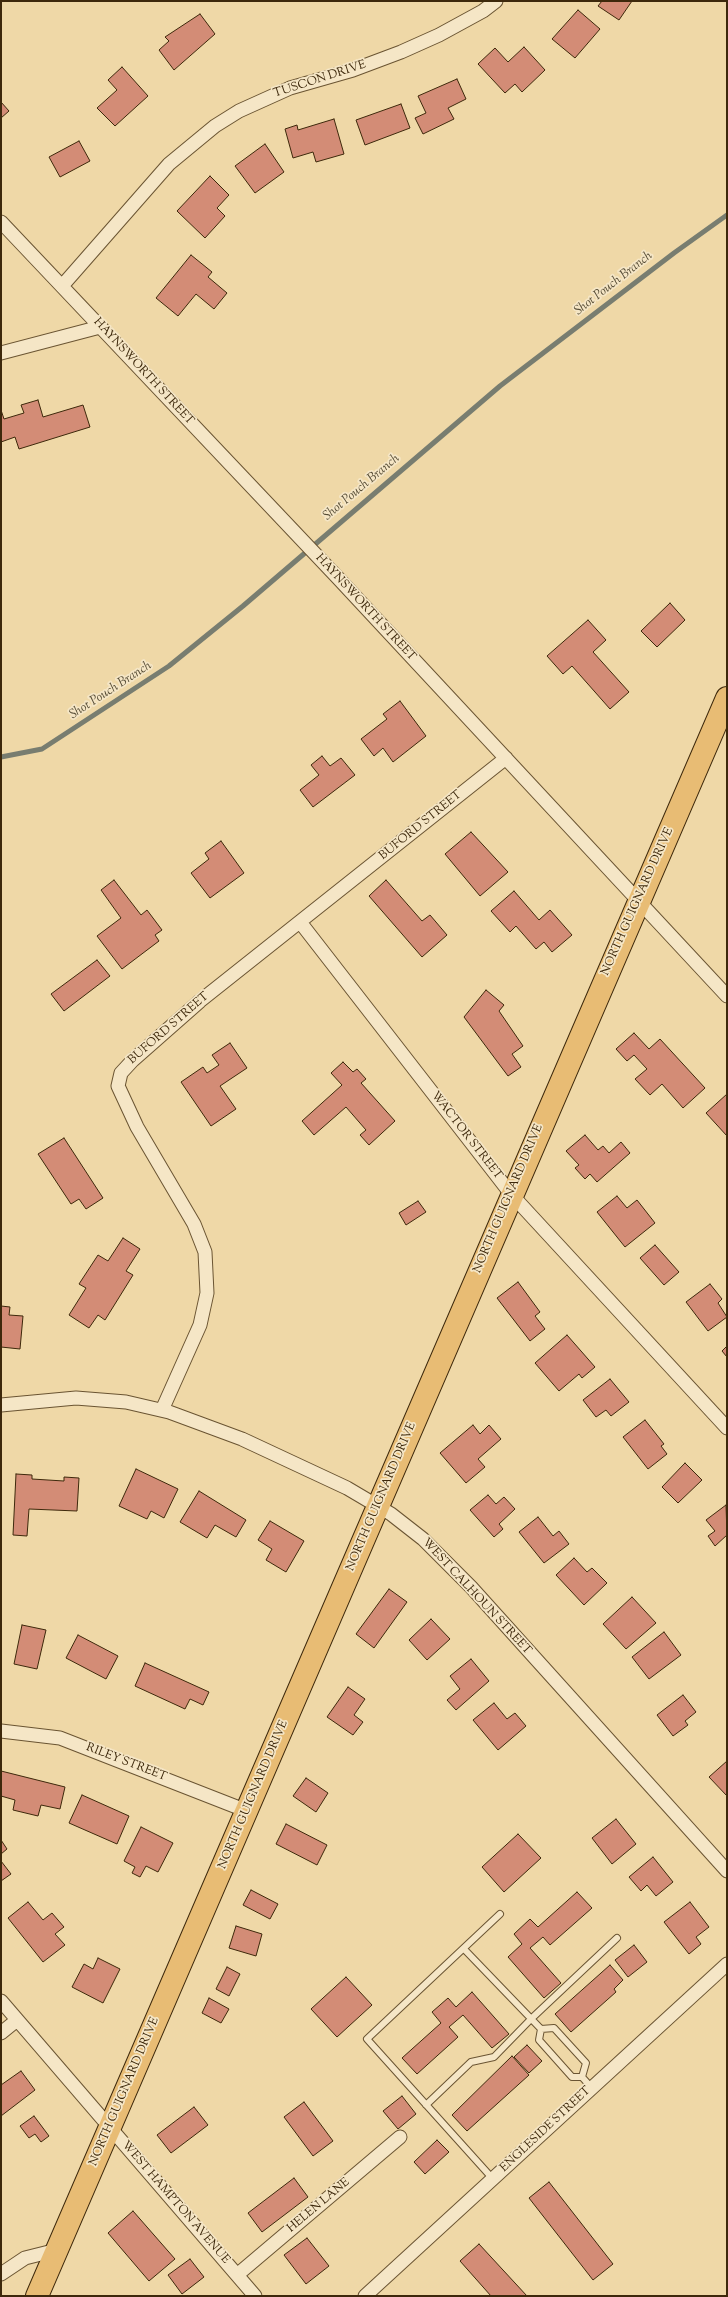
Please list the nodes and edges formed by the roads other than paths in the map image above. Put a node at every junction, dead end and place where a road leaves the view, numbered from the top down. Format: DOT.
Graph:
graph roads {
  1 [pos="496,1"];
  2 [pos="1,222"];
  3 [pos="62,286"];
  4 [pos="100,327"];
  5 [pos="1,353"];
  6 [pos="727,698"];
  7 [pos="506,758"];
  8 [pos="639,900"];
  9 [pos="300,922"];
  10 [pos="727,996"];
  11 [pos="511,1194"];
  12 [pos="1,1405"];
  13 [pos="162,1410"];
  14 [pos="727,1428"];
  15 [pos="378,1507"];
  16 [pos="1,1731"];
  17 [pos="247,1811"];
  18 [pos="727,1871"];
  19 [pos="500,1914"];
  20 [pos="617,1938"];
  21 [pos="464,1948"];
  22 [pos="727,1964"];
  23 [pos="1,2002"];
  24 [pos="531,2019"];
  25 [pos="17,2020"];
  26 [pos="540,2029"];
  27 [pos="1,2033"];
  28 [pos="582,2077"];
  29 [pos="591,2087"];
  30 [pos="426,2105"];
  31 [pos="110,2128"];
  32 [pos="400,2137"];
  33 [pos="493,2179"];
  34 [pos="57,2250"];
  35 [pos="1,2274"];
  36 [pos="237,2275"];
  37 [pos="37,2296"];
  38 [pos="255,2296"];
  39 [pos="365,2296"];
  1 -- 3 [label="street, TUSCON DRIVE"];
  2 -- 3 [label="street, HAYNSWORTH STREET"];
  3 -- 4 [label="street, HAYNSWORTH STREET"];
  4 -- 5 [label="street"];
  4 -- 7 [label="street, HAYNSWORTH STREET"];
  6 -- 8 [label="highway, NORTH GUIGNARD DRIVE"];
  7 -- 8 [label="street, HAYNSWORTH STREET"];
  7 -- 9 [label="street, BUFORD STREET"];
  8 -- 10 [label="street, HAYNSWORTH STREET"];
  8 -- 11 [label="highway, NORTH GUIGNARD DRIVE"];
  9 -- 11 [label="street, WACTOR STREET"];
  9 -- 13 [label="street, BUFORD STREET"];
  11 -- 14 [label="street, WACTOR STREET"];
  11 -- 15 [label="highway, NORTH GUIGNARD DRIVE"];
  12 -- 13 [label="street, WEST CALHOUN STREET"];
  13 -- 15 [label="street, WEST CALHOUN STREET"];
  15 -- 17 [label="highway, NORTH GUIGNARD DRIVE"];
  15 -- 18 [label="street, WEST CALHOUN STREET"];
  16 -- 17 [label="street, RILEY STREET"];
  17 -- 31 [label="highway, NORTH GUIGNARD DRIVE"];
  19 -- 21 [label="lane"];
  20 -- 24 [label="lane"];
  21 -- 24 [label="lane"];
  21 -- 30 [label="lane"];
  22 -- 29 [label="street, ENGLESIDE STREET"];
  23 -- 25 [label="street, WEST HAMPTON AVENUE"];
  24 -- 26 [label="lane"];
  24 -- 30 [label="lane"];
  25 -- 27 [label="street"];
  25 -- 31 [label="street, WEST HAMPTON AVENUE"];
  26 -- 28 [label="lane"];
  26 -- 28 [label="lane"];
  28 -- 29 [label="lane"];
  29 -- 33 [label="street, ENGLESIDE STREET"];
  30 -- 33 [label="lane"];
  31 -- 34 [label="highway, NORTH GUIGNARD DRIVE"];
  31 -- 36 [label="street, WEST HAMPTON AVENUE"];
  32 -- 36 [label="street, HELEN LANE"];
  33 -- 39 [label="street, ENGLESIDE STREET"];
  34 -- 35 [label="street"];
  34 -- 37 [label="highway, NORTH GUIGNARD DRIVE"];
  36 -- 38 [label="street, WEST HAMPTON AVENUE"];
}
